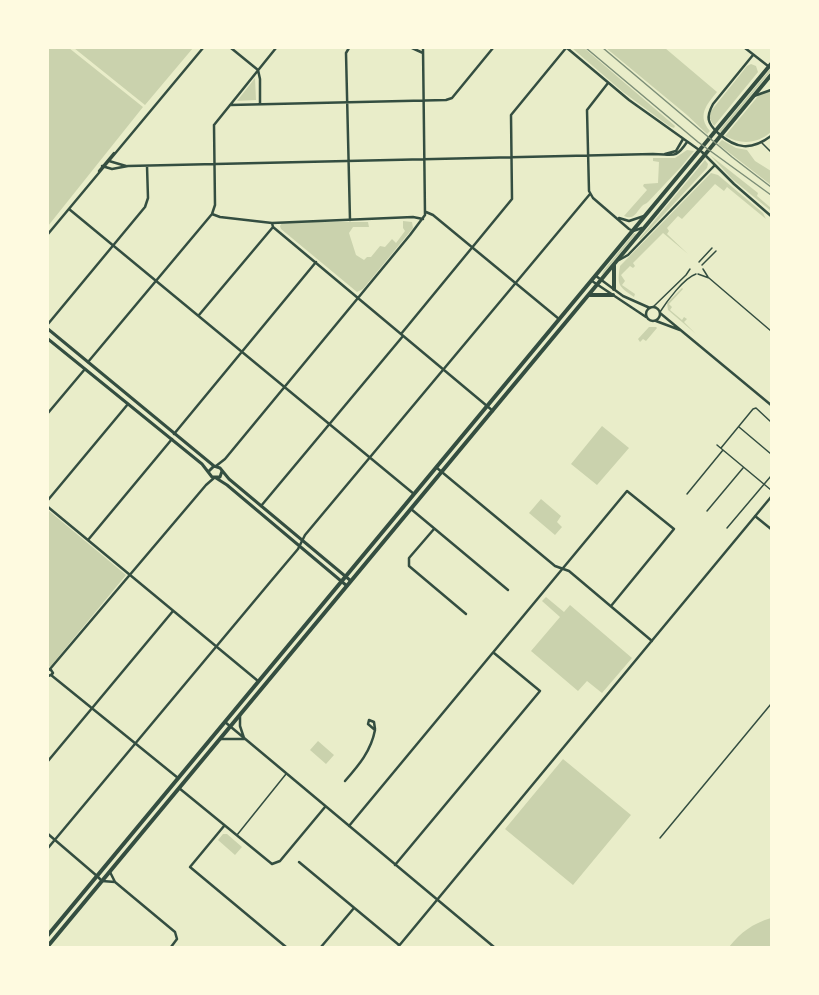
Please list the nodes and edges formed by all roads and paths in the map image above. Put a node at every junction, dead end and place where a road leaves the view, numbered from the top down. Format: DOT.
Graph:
graph roads {
  1 [pos="203,48"];
  2 [pos="231,48"];
  3 [pos="276,48"];
  4 [pos="349,48"];
  5 [pos="412,48"];
  6 [pos="422,48"];
  7 [pos="493,48"];
  8 [pos="566,48"];
  9 [pos="745,48"];
  10 [pos="423,53"];
  11 [pos="753,54"];
  12 [pos="770,65"];
  13 [pos="258,70"];
  14 [pos="771,76"];
  15 [pos="608,83"];
  16 [pos="771,90"];
  17 [pos="754,96"];
  18 [pos="424,101"];
  19 [pos="347,102"];
  20 [pos="260,104"];
  21 [pos="229,105"];
  22 [pos="771,136"];
  23 [pos="682,139"];
  24 [pos="688,142"];
  25 [pos="762,143"];
  26 [pos="771,152"];
  27 [pos="663,154"];
  28 [pos="700,154"];
  29 [pos="588,156"];
  30 [pos="512,158"];
  31 [pos="425,159"];
  32 [pos="109,161"];
  33 [pos="348,161"];
  34 [pos="214,164"];
  35 [pos="128,166"];
  36 [pos="147,166"];
  37 [pos="714,166"];
  38 [pos="104,167"];
  39 [pos="590,194"];
  40 [pos="69,208"];
  41 [pos="426,212"];
  42 [pos="212,214"];
  43 [pos="614,215"];
  44 [pos="645,216"];
  45 [pos="771,216"];
  46 [pos="423,219"];
  47 [pos="350,220"];
  48 [pos="272,223"];
  49 [pos="273,227"];
  50 [pos="644,227"];
  51 [pos="633,231"];
  52 [pos="48,234"];
  53 [pos="114,245"];
  54 [pos="473,247"];
  55 [pos="712,248"];
  56 [pos="716,251"];
  57 [pos="618,261"];
  58 [pos="316,262"];
  59 [pos="699,262"];
  60 [pos="614,265"];
  61 [pos="702,265"];
  62 [pos="690,269"];
  63 [pos="703,269"];
  64 [pos="596,276"];
  65 [pos="709,278"];
  66 [pos="157,280"];
  67 [pos="602,280"];
  68 [pos="592,281"];
  69 [pos="516,283"];
  70 [pos="598,285"];
  71 [pos="614,289"];
  72 [pos="589,295"];
  73 [pos="613,295"];
  74 [pos="358,298"];
  75 [pos="652,307"];
  76 [pos="660,312"];
  77 [pos="199,316"];
  78 [pos="646,317"];
  79 [pos="560,319"];
  80 [pos="656,321"];
  81 [pos="48,324"];
  82 [pos="48,329"];
  83 [pos="771,331"];
  84 [pos="684,332"];
  85 [pos="402,335"];
  86 [pos="48,339"];
  87 [pos="242,351"];
  88 [pos="88,362"];
  89 [pos="85,369"];
  90 [pos="444,369"];
  91 [pos="285,386"];
  92 [pos="128,404"];
  93 [pos="771,405"];
  94 [pos="487,406"];
  95 [pos="492,411"];
  96 [pos="48,413"];
  97 [pos="771,422"];
  98 [pos="330,423"];
  99 [pos="739,427"];
  100 [pos="174,434"];
  101 [pos="172,439"];
  102 [pos="717,445"];
  103 [pos="722,449"];
  104 [pos="771,454"];
  105 [pos="371,457"];
  106 [pos="225,459"];
  107 [pos="215,466"];
  108 [pos="744,467"];
  109 [pos="437,468"];
  110 [pos="222,470"];
  111 [pos="442,472"];
  112 [pos="209,473"];
  113 [pos="771,476"];
  114 [pos="215,478"];
  115 [pos="764,484"];
  116 [pos="206,485"];
  117 [pos="771,490"];
  118 [pos="415,494"];
  119 [pos="687,494"];
  120 [pos="771,497"];
  121 [pos="48,500"];
  122 [pos="261,506"];
  123 [pos="48,507"];
  124 [pos="411,509"];
  125 [pos="707,511"];
  126 [pos="755,516"];
  127 [pos="434,528"];
  128 [pos="727,528"];
  129 [pos="771,529"];
  130 [pos="88,540"];
  131 [pos="302,540"];
  132 [pos="299,546"];
  133 [pos="562,569"];
  134 [pos="130,575"];
  135 [pos="346,576"];
  136 [pos="342,582"];
  137 [pos="351,582"];
  138 [pos="347,586"];
  139 [pos="508,590"];
  140 [pos="611,606"];
  141 [pos="173,611"];
  142 [pos="466,614"];
  143 [pos="652,641"];
  144 [pos="216,646"];
  145 [pos="494,653"];
  146 [pos="50,672"];
  147 [pos="258,681"];
  148 [pos="771,704"];
  149 [pos="92,708"];
  150 [pos="240,715"];
  151 [pos="224,722"];
  152 [pos="230,727"];
  153 [pos="375,729"];
  154 [pos="219,739"];
  155 [pos="244,739"];
  156 [pos="135,743"];
  157 [pos="48,761"];
  158 [pos="286,774"];
  159 [pos="178,778"];
  160 [pos="345,781"];
  161 [pos="179,788"];
  162 [pos="325,806"];
  163 [pos="224,826"];
  164 [pos="349,826"];
  165 [pos="48,834"];
  166 [pos="236,836"];
  167 [pos="660,838"];
  168 [pos="55,840"];
  169 [pos="48,848"];
  170 [pos="299,862"];
  171 [pos="395,865"];
  172 [pos="110,872"];
  173 [pos="97,876"];
  174 [pos="103,880"];
  175 [pos="115,882"];
  176 [pos="438,900"];
  177 [pos="354,908"];
  178 [pos="48,935"];
  179 [pos="48,946"];
  180 [pos="399,946"];
  181 [pos="171,947"];
  182 [pos="286,947"];
  183 [pos="321,947"];
  184 [pos="494,947"];
  1 -- 32 [label="street"];
  2 -- 13 [label="street"];
  3 -- 13 [label="street"];
  4 -- 19 [label="street"];
  5 -- 10 [label="street"];
  6 -- 10 [label="street"];
  7 -- 18 [label="street"];
  8 -- 15 [label="street"];
  8 -- 30 [label="street"];
  9 -- 11 [label="street"];
  10 -- 18 [label="street"];
  11 -- 12 [label="street"];
  11 -- 25 [label="street"];
  12 -- 28 [label="main road"];
  13 -- 20 [label="street"];
  13 -- 21 [label="street"];
  14 -- 17 [label="main road"];
  15 -- 23 [label="street"];
  15 -- 29 [label="street"];
  16 -- 17 [label="street"];
  17 -- 28 [label="main road"];
  18 -- 19 [label="street"];
  18 -- 31 [label="street"];
  19 -- 20 [label="street"];
  19 -- 33 [label="street"];
  20 -- 21 [label="street"];
  21 -- 34 [label="street"];
  22 -- 25 [label="street"];
  23 -- 24 [label="street"];
  23 -- 27 [label="street"];
  24 -- 27 [label="street"];
  24 -- 28 [label="street"];
  25 -- 26 [label="lane"];
  27 -- 29 [label="street"];
  28 -- 37 [label="street"];
  28 -- 44 [label="main road"];
  28 -- 50 [label="main road"];
  29 -- 30 [label="street"];
  29 -- 39 [label="street"];
  30 -- 31 [label="street"];
  30 -- 54 [label="street"];
  31 -- 33 [label="street"];
  31 -- 41 [label="street"];
  32 -- 35 [label="street"];
  32 -- 38 [label="street"];
  33 -- 34 [label="street"];
  33 -- 47 [label="street"];
  34 -- 36 [label="street"];
  34 -- 42 [label="street"];
  35 -- 36 [label="street"];
  35 -- 38 [label="street"];
  36 -- 53 [label="street"];
  37 -- 45 [label="street"];
  37 -- 57 [label="street"];
  38 -- 40 [label="street"];
  39 -- 43 [label="street"];
  39 -- 69 [label="street"];
  40 -- 52 [label="street"];
  40 -- 53 [label="street"];
  41 -- 46 [label="street"];
  41 -- 54 [label="street"];
  42 -- 48 [label="street"];
  42 -- 66 [label="street"];
  43 -- 44 [label="street"];
  43 -- 51 [label="street"];
  44 -- 51 [label="main road"];
  46 -- 47 [label="street"];
  46 -- 74 [label="street"];
  47 -- 48 [label="street"];
  48 -- 49 [label="street"];
  49 -- 58 [label="street"];
  49 -- 77 [label="street"];
  50 -- 51 [label="street"];
  50 -- 57 [label="main road"];
  51 -- 64 [label="main road"];
  53 -- 66 [label="street"];
  53 -- 81 [label="street"];
  54 -- 69 [label="street"];
  54 -- 85 [label="street"];
  55 -- 59 [label="lane"];
  56 -- 61 [label="lane"];
  57 -- 60 [label="main road"];
  58 -- 74 [label="street"];
  58 -- 87 [label="street"];
  60 -- 67 [label="main road"];
  60 -- 71 [label="main road"];
  62 -- 75 [label="lane"];
  63 -- 65 [label="lane"];
  64 -- 67 [label="street"];
  64 -- 68 [label="main road"];
  65 -- 76 [label="lane"];
  65 -- 83 [label="lane"];
  66 -- 77 [label="street"];
  66 -- 88 [label="street"];
  67 -- 70 [label="main road"];
  67 -- 71 [label="street"];
  68 -- 70 [label="street"];
  68 -- 79 [label="main road"];
  69 -- 79 [label="street"];
  69 -- 90 [label="street"];
  70 -- 72 [label="main road"];
  70 -- 73 [label="street"];
  71 -- 75 [label="street"];
  72 -- 73 [label="main road"];
  72 -- 95 [label="main road"];
  73 -- 78 [label="street"];
  74 -- 85 [label="street"];
  74 -- 91 [label="street"];
  75 -- 76 [label="street"];
  75 -- 78 [label="street"];
  76 -- 80 [label="street"];
  76 -- 84 [label="street"];
  77 -- 87 [label="street"];
  78 -- 80 [label="street"];
  79 -- 94 [label="main road"];
  80 -- 84 [label="street"];
  82 -- 88 [label="street"];
  84 -- 93 [label="street"];
  85 -- 90 [label="street"];
  85 -- 98 [label="street"];
  86 -- 89 [label="street"];
  87 -- 91 [label="street"];
  87 -- 100 [label="street"];
  88 -- 89 [label="street"];
  88 -- 100 [label="street"];
  89 -- 92 [label="street"];
  89 -- 96 [label="street"];
  90 -- 94 [label="street"];
  90 -- 105 [label="street"];
  91 -- 98 [label="street"];
  91 -- 106 [label="street"];
  92 -- 101 [label="street"];
  92 -- 121 [label="street"];
  94 -- 95 [label="street"];
  94 -- 109 [label="main road"];
  95 -- 111 [label="main road"];
  97 -- 99 [label="lane"];
  98 -- 105 [label="street"];
  98 -- 122 [label="street"];
  99 -- 103 [label="lane"];
  99 -- 104 [label="lane"];
  100 -- 107 [label="street"];
  101 -- 112 [label="street"];
  101 -- 130 [label="street"];
  102 -- 103 [label="lane"];
  103 -- 108 [label="lane"];
  103 -- 119 [label="lane"];
  105 -- 118 [label="street"];
  105 -- 131 [label="street"];
  106 -- 107 [label="street"];
  106 -- 110 [label="street"];
  107 -- 110 [label="street"];
  107 -- 112 [label="street"];
  108 -- 115 [label="lane"];
  108 -- 125 [label="lane"];
  109 -- 111 [label="street"];
  109 -- 118 [label="main road"];
  110 -- 114 [label="street"];
  110 -- 122 [label="street"];
  111 -- 124 [label="main road"];
  111 -- 133 [label="street"];
  112 -- 114 [label="street"];
  112 -- 116 [label="street"];
  113 -- 115 [label="lane"];
  114 -- 116 [label="street"];
  114 -- 132 [label="street"];
  115 -- 117 [label="lane"];
  115 -- 128 [label="lane"];
  116 -- 134 [label="street"];
  118 -- 135 [label="main road"];
  120 -- 126 [label="street"];
  122 -- 131 [label="street"];
  123 -- 130 [label="street"];
  124 -- 127 [label="street"];
  124 -- 137 [label="main road"];
  126 -- 129 [label="street"];
  126 -- 143 [label="street"];
  127 -- 139 [label="street"];
  127 -- 142 [label="street"];
  130 -- 134 [label="street"];
  131 -- 132 [label="street"];
  131 -- 135 [label="street"];
  132 -- 136 [label="street"];
  132 -- 144 [label="street"];
  133 -- 140 [label="street"];
  133 -- 140 [label="street"];
  133 -- 145 [label="street"];
  134 -- 141 [label="street"];
  134 -- 146 [label="street"];
  135 -- 136 [label="main road"];
  135 -- 137 [label="street"];
  136 -- 138 [label="street"];
  136 -- 147 [label="main road"];
  137 -- 138 [label="main road"];
  138 -- 150 [label="main road"];
  140 -- 143 [label="street"];
  141 -- 144 [label="street"];
  141 -- 149 [label="street"];
  143 -- 176 [label="street"];
  144 -- 147 [label="street"];
  144 -- 156 [label="street"];
  145 -- 164 [label="street"];
  145 -- 171 [label="street"];
  146 -- 149 [label="street"];
  147 -- 151 [label="main road"];
  148 -- 167 [label="lane"];
  149 -- 156 [label="street"];
  149 -- 157 [label="street"];
  150 -- 152 [label="main road"];
  150 -- 155 [label="street"];
  151 -- 152 [label="street"];
  151 -- 159 [label="main road"];
  152 -- 154 [label="main road"];
  152 -- 155 [label="street"];
  153 -- 160 [label="street"];
  154 -- 155 [label="street"];
  154 -- 161 [label="main road"];
  155 -- 158 [label="street"];
  156 -- 159 [label="street"];
  156 -- 168 [label="street"];
  158 -- 162 [label="street"];
  158 -- 166 [label="lane"];
  159 -- 173 [label="main road"];
  161 -- 163 [label="street"];
  161 -- 172 [label="main road"];
  162 -- 164 [label="street"];
  162 -- 166 [label="street"];
  163 -- 166 [label="street"];
  163 -- 182 [label="street"];
  164 -- 171 [label="street"];
  165 -- 168 [label="street"];
  168 -- 169 [label="street"];
  168 -- 173 [label="street"];
  170 -- 177 [label="street"];
  171 -- 176 [label="street"];
  172 -- 174 [label="main road"];
  172 -- 175 [label="street"];
  173 -- 174 [label="street"];
  173 -- 178 [label="main road"];
  174 -- 175 [label="street"];
  174 -- 179 [label="main road"];
  175 -- 181 [label="street"];
  176 -- 180 [label="street"];
  176 -- 184 [label="street"];
  177 -- 180 [label="street"];
  177 -- 183 [label="street"];
}
